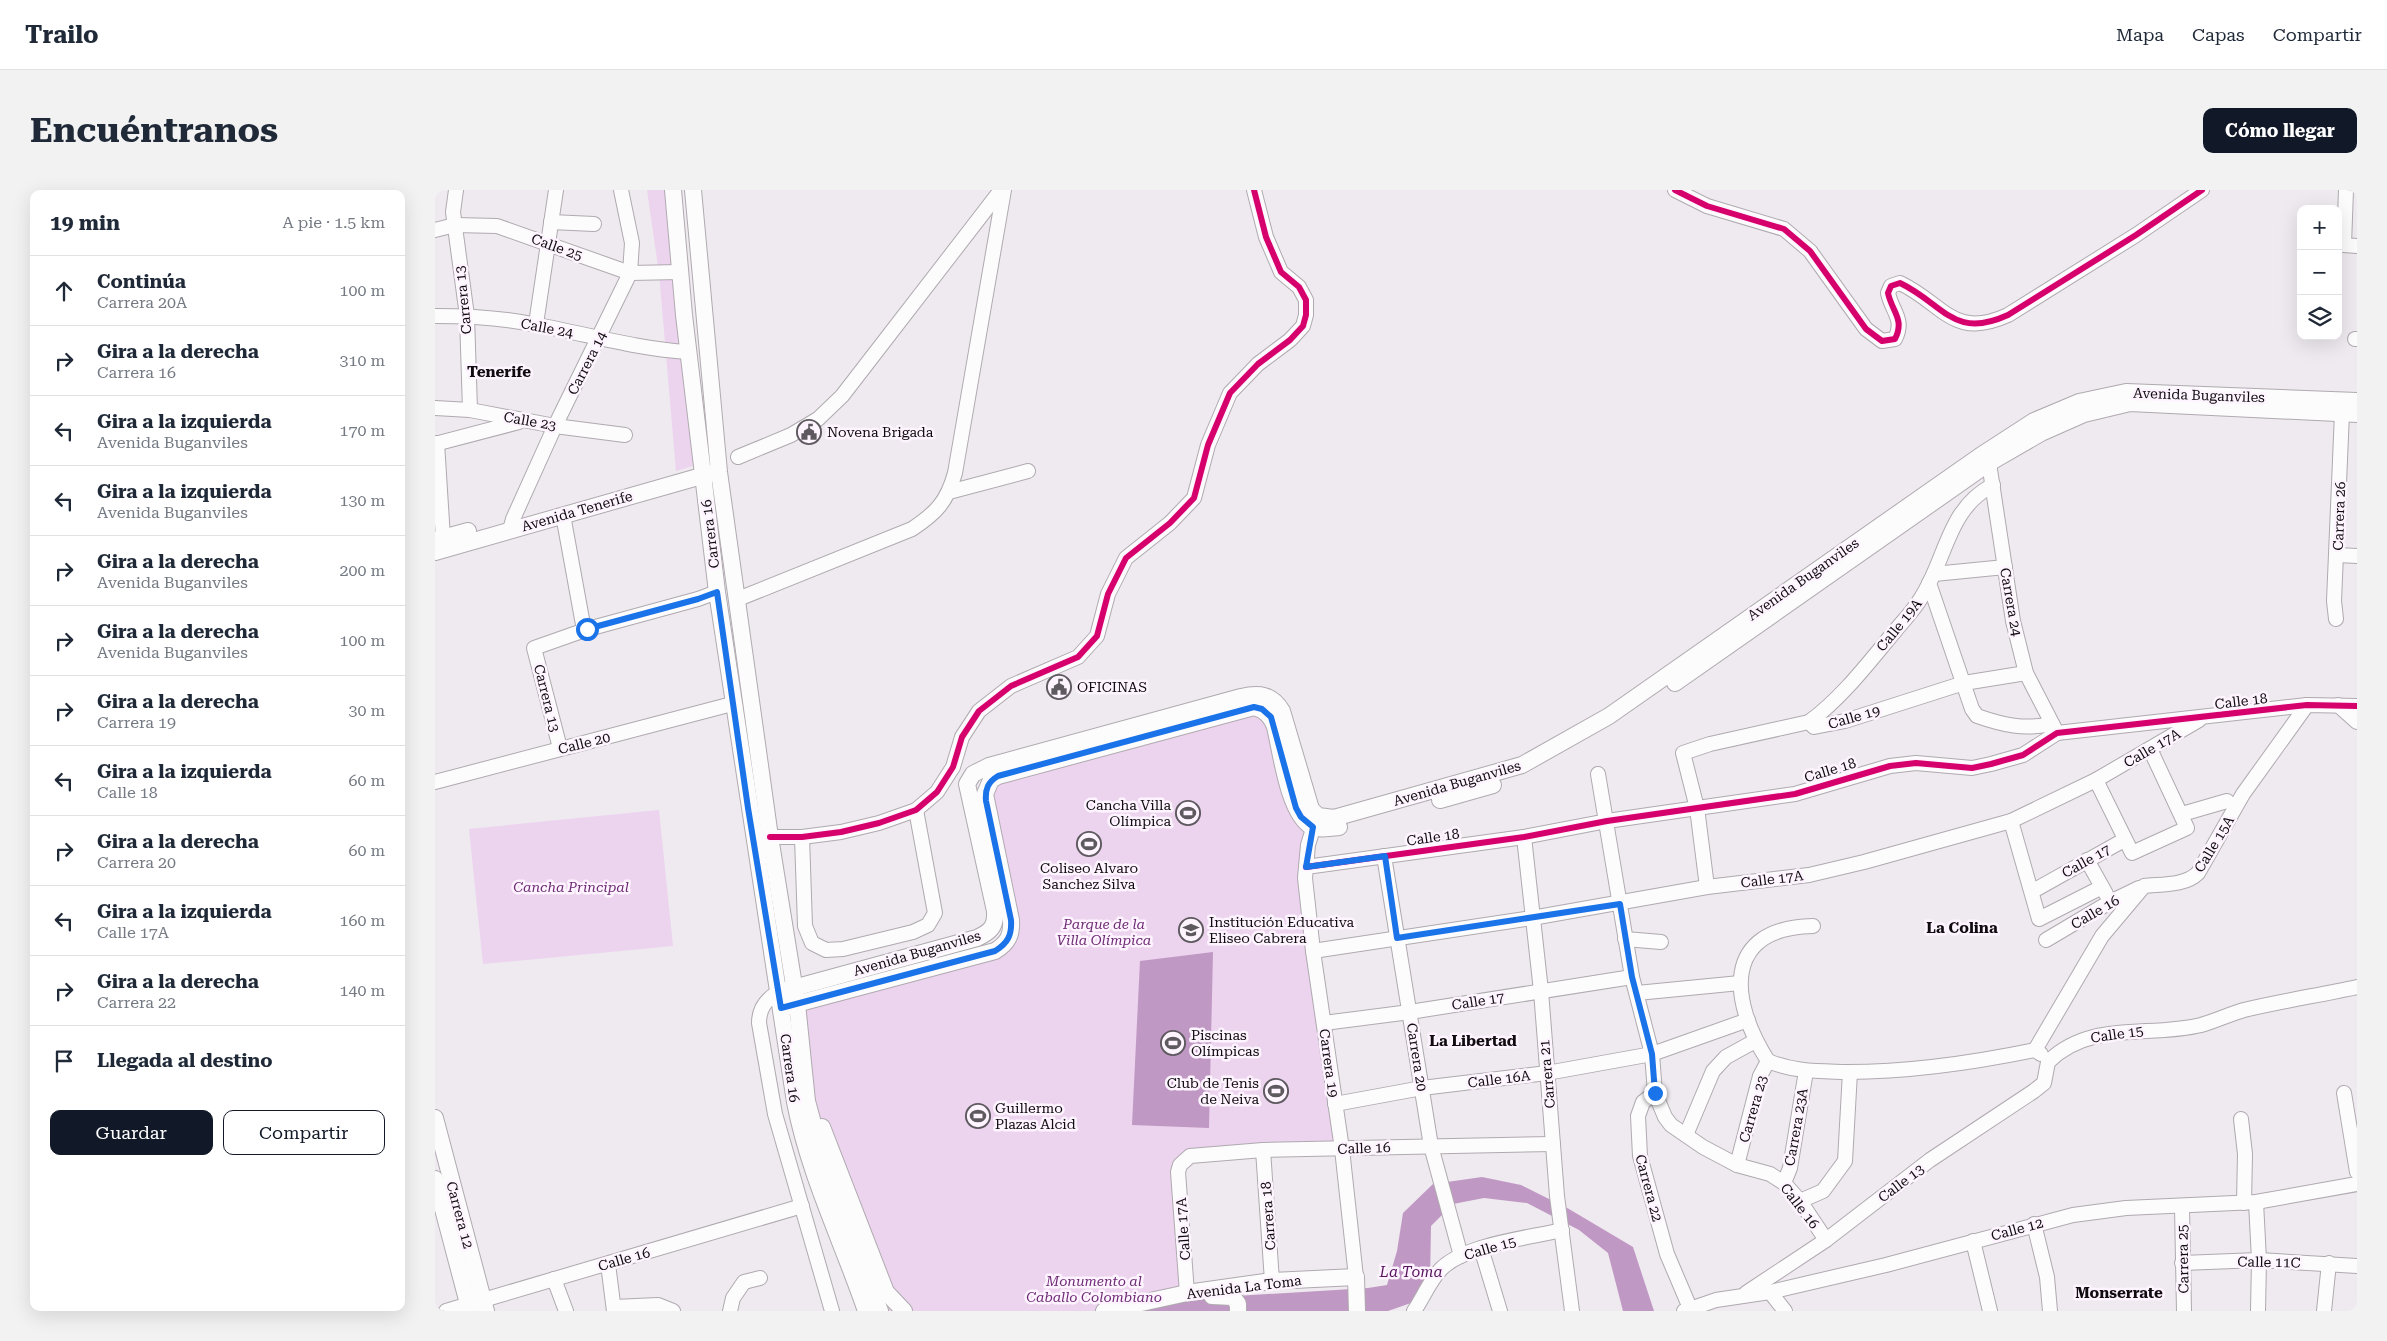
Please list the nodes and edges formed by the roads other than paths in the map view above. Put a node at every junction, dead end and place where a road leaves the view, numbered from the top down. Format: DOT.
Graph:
graph roads {
  1 [pos="456,190"];
  2 [pos="556,190"];
  3 [pos="621,190"];
  4 [pos="673,190"];
  5 [pos="693,190"];
  6 [pos="1003,190"];
  7 [pos="1255,190"];
  8 [pos="1675,190"];
  9 [pos="2202,190"];
  10 [pos="2346,190"];
  11 [pos="551,222"];
  12 [pos="594,224"];
  13 [pos="455,225"];
  14 [pos="435,230"];
  15 [pos="547,243"];
  16 [pos="2351,245"];
  17 [pos="680,272"];
  18 [pos="630,273"];
  19 [pos="435,316"];
  20 [pos="467,316"];
  21 [pos="536,324"];
  22 [pos="599,338"];
  23 [pos="688,352"];
  24 [pos="2357,401"];
  25 [pos="435,408"];
  26 [pos="470,410"];
  27 [pos="2350,414"];
  28 [pos="521,421"];
  29 [pos="555,426"];
  30 [pos="625,434"];
  31 [pos="436,444"];
  32 [pos="738,457"];
  33 [pos="1989,463"];
  34 [pos="710,467"];
  35 [pos="1028,470"];
  36 [pos="1993,485"];
  37 [pos="949,492"];
  38 [pos="563,515"];
  39 [pos="511,525"];
  40 [pos="439,539"];
  41 [pos="435,552"];
  42 [pos="2338,555"];
  43 [pos="2357,556"];
  44 [pos="2005,567"];
  45 [pos="1931,579"];
  46 [pos="717,592"];
  47 [pos="738,599"];
  48 [pos="2336,619"];
  49 [pos="585,630"];
  50 [pos="2026,673"];
  51 [pos="1963,683"];
  52 [pos="733,704"];
  53 [pos="2307,705"];
  54 [pos="2338,705"];
  55 [pos="2357,706"];
  56 [pos="2203,718"];
  57 [pos="1809,722"];
  58 [pos="2357,722"];
  59 [pos="2055,729"];
  60 [pos="560,748"];
  61 [pos="2150,749"];
  62 [pos="1598,774"];
  63 [pos="2096,780"];
  64 [pos="435,782"];
  65 [pos="2227,801"];
  66 [pos="1697,808"];
  67 [pos="916,810"];
  68 [pos="2182,814"];
  69 [pos="1315,821"];
  70 [pos="1607,821"];
  71 [pos="2011,821"];
  72 [pos="770,837"];
  73 [pos="802,837"];
  74 [pos="1524,837"];
  75 [pos="2124,840"];
  76 [pos="1385,856"];
  77 [pos="2087,860"];
  78 [pos="1306,867"];
  79 [pos="2102,886"];
  80 [pos="2144,886"];
  81 [pos="1707,887"];
  82 [pos="2033,891"];
  83 [pos="2110,902"];
  84 [pos="1620,904"];
  85 [pos="1533,918"];
  86 [pos="1813,926"];
  87 [pos="1397,938"];
  88 [pos="1625,939"];
  89 [pos="2046,940"];
  90 [pos="1661,942"];
  91 [pos="1313,951"];
  92 [pos="1632,977"];
  93 [pos="1740,983"];
  94 [pos="2357,987"];
  95 [pos="1541,991"];
  96 [pos="1637,994"];
  97 [pos="787,998"];
  98 [pos="1410,1012"];
  99 [pos="1747,1020"];
  100 [pos="1323,1023"];
  101 [pos="1755,1041"];
  102 [pos="2035,1050"];
  103 [pos="1652,1054"];
  104 [pos="1768,1061"];
  105 [pos="2048,1062"];
  106 [pos="1806,1071"];
  107 [pos="1851,1072"];
  108 [pos="1547,1073"];
  109 [pos="1422,1088"];
  110 [pos="1655,1093"];
  111 [pos="2344,1093"];
  112 [pos="807,1101"];
  113 [pos="1335,1104"];
  114 [pos="435,1118"];
  115 [pos="2241,1119"];
  116 [pos="1686,1135"];
  117 [pos="1553,1144"];
  118 [pos="1431,1146"];
  119 [pos="1342,1148"];
  120 [pos="1263,1150"];
  121 [pos="1180,1166"];
  122 [pos="1737,1166"];
  123 [pos="2357,1172"];
  124 [pos="435,1179"];
  125 [pos="1784,1183"];
  126 [pos="2357,1184"];
  127 [pos="438,1201"];
  128 [pos="1800,1201"];
  129 [pos="2250,1202"];
  130 [pos="802,1206"];
  131 [pos="2182,1207"];
  132 [pos="2034,1224"];
  133 [pos="1562,1227"];
  134 [pos="1826,1240"];
  135 [pos="1973,1240"];
  136 [pos="1481,1248"];
  137 [pos="1461,1256"];
  138 [pos="2259,1260"];
  139 [pos="2182,1263"];
  140 [pos="2329,1263"];
  141 [pos="608,1264"];
  142 [pos="2357,1266"];
  143 [pos="760,1278"];
  144 [pos="554,1279"];
  145 [pos="1272,1281"];
  146 [pos="1356,1281"];
  147 [pos="863,1284"];
  148 [pos="1770,1292"];
  149 [pos="1187,1293"];
  150 [pos="1741,1296"];
  151 [pos="1167,1298"];
  152 [pos="1719,1306"];
  153 [pos="477,1307"];
  154 [pos="1238,1307"];
  155 [pos="614,1309"];
  156 [pos="1687,1310"];
  157 [pos="446,1311"];
  158 [pos="566,1311"];
  159 [pos="673,1311"];
  160 [pos="731,1311"];
  161 [pos="832,1311"];
  162 [pos="867,1311"];
  163 [pos="880,1311"];
  164 [pos="904,1311"];
  165 [pos="1104,1311"];
  166 [pos="1357,1311"];
  167 [pos="1414,1311"];
  168 [pos="1500,1311"];
  169 [pos="1572,1311"];
  170 [pos="1785,1311"];
  171 [pos="1990,1311"];
  172 [pos="2050,1311"];
  173 [pos="2184,1311"];
  174 [pos="2258,1311"];
  175 [pos="2324,1311"];
  1 -- 13 [label="street, Carrera 13"];
  2 -- 11 [label="street"];
  3 -- 18 [label="street, Carrera 14"];
  4 -- 17 [label="main road, Carrera 16"];
  5 -- 34 [label="main road, Carrera 16"];
  6 -- 32 [label="street"];
  6 -- 37 [label="street"];
  7 -- 67 [label="street"];
  8 -- 9 [label="street"];
  10 -- 16 [label="street"];
  11 -- 12 [label="street"];
  11 -- 15 [label="street"];
  13 -- 14 [label="street, Calle 25"];
  13 -- 15 [label="street, Calle 25"];
  13 -- 20 [label="street, Carrera 13"];
  15 -- 18 [label="street, Calle 25"];
  15 -- 21 [label="street"];
  17 -- 18 [label="street, Calle 25"];
  17 -- 23 [label="main road, Carrera 16"];
  18 -- 22 [label="street, Carrera 14"];
  19 -- 20 [label="street, Calle 24"];
  20 -- 21 [label="street, Calle 24"];
  20 -- 26 [label="street, Carrera 13"];
  21 -- 22 [label="street, Calle 24"];
  22 -- 23 [label="street, Calle 24"];
  22 -- 29 [label="street, Carrera 14"];
  23 -- 34 [label="main road, Carrera 16"];
  24 -- 69 [label="main road, Avenida Buganviles"];
  25 -- 26 [label="street, Calle 23"];
  26 -- 28 [label="street, Calle 23"];
  27 -- 33 [label="main road, Avenida Buganviles"];
  27 -- 42 [label="street, Carrera 26"];
  28 -- 29 [label="street, Calle 23"];
  28 -- 31 [label="street"];
  29 -- 30 [label="street, Calle 23"];
  29 -- 39 [label="street, Carrera 14"];
  31 -- 40 [label="street"];
  33 -- 36 [label="street, Carrera 24"];
  33 -- 69 [label="main road, Avenida Buganviles"];
  34 -- 38 [label="main road, Avenida Tenerife"];
  34 -- 39 [label="main road, Avenida Tenerife"];
  34 -- 46 [label="main road, Carrera 16"];
  34 -- 47 [label="main road, Carrera 16"];
  35 -- 37 [label="street"];
  36 -- 44 [label="street, Carrera 24"];
  36 -- 45 [label="street, Calle 19A"];
  37 -- 47 [label="street"];
  38 -- 39 [label="main road, Avenida Tenerife"];
  38 -- 49 [label="street"];
  39 -- 40 [label="main road, Avenida Tenerife"];
  39 -- 41 [label="main road, Avenida Tenerife"];
  42 -- 43 [label="street"];
  42 -- 48 [label="street, Carrera 26"];
  44 -- 45 [label="street"];
  44 -- 50 [label="street, Carrera 24"];
  45 -- 51 [label="street"];
  45 -- 57 [label="street, Calle 19A"];
  46 -- 49 [label="street"];
  46 -- 52 [label="main road, Carrera 16"];
  47 -- 72 [label="main road, Carrera 16"];
  49 -- 60 [label="street, Carrera 13"];
  50 -- 51 [label="street, Calle 19"];
  50 -- 59 [label="street, Carrera 24"];
  51 -- 57 [label="street, Calle 19"];
  51 -- 59 [label="street"];
  52 -- 60 [label="street, Calle 20"];
  52 -- 97 [label="main road, Carrera 16"];
  53 -- 54 [label="street, Calle 18"];
  53 -- 56 [label="street, Calle 18"];
  53 -- 80 [label="street, Calle 15A"];
  54 -- 55 [label="street, Calle 18"];
  54 -- 58 [label="street"];
  56 -- 59 [label="street, Calle 18"];
  56 -- 61 [label="street, Calle 17A"];
  57 -- 66 [label="street, Calle 19"];
  59 -- 66 [label="street, Calle 18"];
  60 -- 64 [label="street, Calle 20"];
  61 -- 63 [label="street, Calle 17A"];
  61 -- 68 [label="street"];
  62 -- 70 [label="street"];
  63 -- 71 [label="street, Calle 17A"];
  63 -- 75 [label="street"];
  65 -- 68 [label="street"];
  66 -- 70 [label="street, Calle 18"];
  66 -- 81 [label="street"];
  67 -- 73 [label="street"];
  67 -- 73 [label="street"];
  68 -- 75 [label="street, Calle 17"];
  69 -- 78 [label="street, Carrera 19"];
  69 -- 97 [label="main road, Avenida Buganviles"];
  70 -- 74 [label="street, Calle 18"];
  70 -- 84 [label="street"];
  71 -- 81 [label="street, Calle 17A"];
  71 -- 82 [label="street"];
  72 -- 73 [label="street"];
  72 -- 97 [label="main road, Carrera 16"];
  74 -- 76 [label="street, Calle 18"];
  74 -- 85 [label="street, Carrera 21"];
  75 -- 77 [label="street, Calle 17"];
  76 -- 78 [label="street, Calle 18"];
  76 -- 87 [label="street, Carrera 20"];
  77 -- 79 [label="street"];
  77 -- 82 [label="street, Calle 17"];
  78 -- 91 [label="street, Carrera 19"];
  79 -- 82 [label="street"];
  79 -- 83 [label="street"];
  80 -- 83 [label="street, Calle 16"];
  80 -- 102 [label="street"];
  81 -- 84 [label="street, Calle 17A"];
  83 -- 89 [label="street, Calle 16"];
  84 -- 85 [label="street, Calle 17A"];
  84 -- 88 [label="street"];
  85 -- 87 [label="street, Calle 17A"];
  85 -- 95 [label="street, Carrera 21"];
  86 -- 93 [label="street, Carrera 23"];
  87 -- 91 [label="street, Calle 17A"];
  87 -- 98 [label="street, Carrera 20"];
  88 -- 90 [label="street"];
  88 -- 92 [label="street"];
  91 -- 100 [label="street, Carrera 19"];
  92 -- 95 [label="street, Calle 17"];
  92 -- 96 [label="street"];
  93 -- 96 [label="street"];
  93 -- 99 [label="street, Carrera 23"];
  94 -- 105 [label="street, Calle 15"];
  95 -- 98 [label="street, Calle 17"];
  95 -- 108 [label="street, Carrera 21"];
  96 -- 103 [label="street"];
  97 -- 112 [label="main road, Carrera 16"];
  97 -- 130 [label="street"];
  97 -- 147 [label="main road, Carrera 16"];
  98 -- 100 [label="street, Calle 17"];
  98 -- 109 [label="street, Carrera 20"];
  99 -- 101 [label="street, Carrera 23"];
  99 -- 103 [label="street, Calle 16A"];
  100 -- 113 [label="street, Carrera 19"];
  101 -- 104 [label="street, Carrera 23"];
  101 -- 116 [label="street"];
  102 -- 105 [label="street"];
  102 -- 107 [label="street"];
  103 -- 108 [label="street, Calle 16A"];
  103 -- 110 [label="street"];
  104 -- 106 [label="street"];
  104 -- 122 [label="street, Carrera 23"];
  105 -- 134 [label="street, Calle 13"];
  106 -- 107 [label="street"];
  106 -- 125 [label="street, Carrera 23A"];
  107 -- 128 [label="street"];
  108 -- 109 [label="street, Calle 16A"];
  108 -- 117 [label="street, Carrera 21"];
  109 -- 113 [label="street, Calle 16A"];
  109 -- 118 [label="street, Carrera 20"];
  110 -- 116 [label="street, Calle 16"];
  110 -- 156 [label="street, Carrera 22"];
  111 -- 123 [label="street"];
  112 -- 147 [label="main road, Carrera 16"];
  112 -- 164 [label="main road"];
  113 -- 119 [label="street, Carrera 19"];
  114 -- 153 [label="main road, Carrera 12"];
  115 -- 129 [label="street"];
  116 -- 122 [label="street, Calle 16"];
  117 -- 118 [label="street, Calle 16"];
  117 -- 133 [label="street, Carrera 21"];
  118 -- 119 [label="street, Calle 16"];
  118 -- 137 [label="street, Carrera 20"];
  119 -- 120 [label="street, Calle 16"];
  119 -- 146 [label="street, Carrera 19"];
  120 -- 121 [label="street, Calle 16"];
  120 -- 145 [label="street, Carrera 18"];
  121 -- 149 [label="street, Calle 17A"];
  122 -- 125 [label="street, Calle 16"];
  124 -- 127 [label="main road, Carrera 12"];
  125 -- 128 [label="street, Calle 16"];
  126 -- 129 [label="street, Calle 12"];
  127 -- 153 [label="main road, Carrera 12"];
  128 -- 134 [label="street, Calle 16"];
  129 -- 131 [label="street, Calle 12"];
  129 -- 138 [label="street"];
  130 -- 141 [label="street, Calle 16"];
  130 -- 161 [label="street"];
  131 -- 132 [label="street, Calle 12"];
  131 -- 139 [label="street, Carrera 25"];
  132 -- 135 [label="street, Calle 12"];
  132 -- 172 [label="street"];
  133 -- 136 [label="street, Calle 15"];
  133 -- 169 [label="street, Carrera 21"];
  134 -- 150 [label="street, Calle 13"];
  135 -- 148 [label="street, Calle 12"];
  135 -- 171 [label="street"];
  136 -- 137 [label="street, Calle 15"];
  136 -- 168 [label="street"];
  137 -- 167 [label="street, Calle 15"];
  138 -- 139 [label="street, Calle 11C"];
  138 -- 140 [label="street, Calle 11C"];
  138 -- 174 [label="street"];
  139 -- 173 [label="street, Carrera 25"];
  140 -- 142 [label="street, Calle 11C"];
  140 -- 175 [label="street"];
  141 -- 144 [label="street, Calle 16"];
  141 -- 155 [label="street"];
  143 -- 160 [label="street"];
  144 -- 153 [label="street, Calle 16"];
  144 -- 158 [label="street"];
  145 -- 146 [label="main road, Avenida La Toma"];
  145 -- 149 [label="main road, Avenida La Toma"];
  146 -- 166 [label="main road, Carrera 19"];
  147 -- 162 [label="main road, Carrera 16"];
  147 -- 163 [label="main road, Carrera 16"];
  148 -- 150 [label="street, Calle 12"];
  148 -- 170 [label="street"];
  149 -- 151 [label="main road, Avenida La Toma"];
  150 -- 152 [label="street, Calle 12"];
  151 -- 154 [label="main road"];
  151 -- 165 [label="main road, Avenida La Toma"];
  152 -- 156 [label="street, Calle 12"];
  153 -- 157 [label="street, Calle 16"];
  155 -- 159 [label="street"];
}
